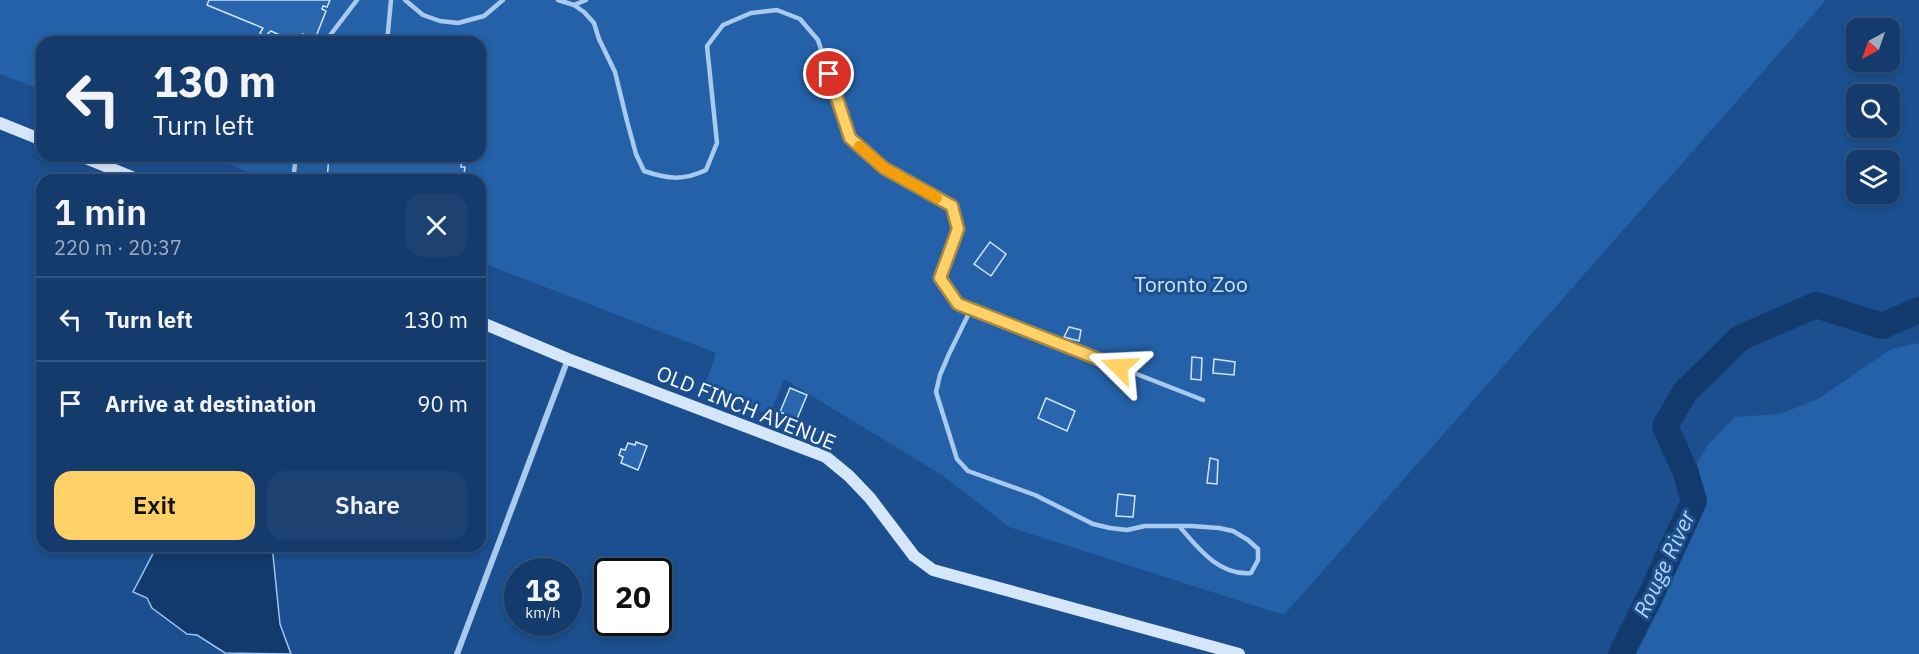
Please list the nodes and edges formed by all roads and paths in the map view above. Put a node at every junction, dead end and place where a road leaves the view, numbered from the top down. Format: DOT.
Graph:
graph roads {
  1 [pos="357,0"];
  2 [pos="391,0"];
  3 [pos="405,0"];
  4 [pos="503,0"];
  5 [pos="558,0"];
  6 [pos="586,0"];
  7 [pos="574,5"];
  8 [pos="330,36"];
  9 [pos="388,36"];
  10 [pos="0,123"];
  11 [pos="36,138"];
  12 [pos="96,162"];
  13 [pos="124,174"];
  14 [pos="971,309"];
  15 [pos="486,325"];
  16 [pos="568,359"];
  17 [pos="1203,400"];
  18 [pos="1179,526"];
  19 [pos="457,654"];
  20 [pos="1239,654"];
  1 -- 8 [label="lane"];
  2 -- 9 [label="lane"];
  3 -- 4 [label="lane"];
  5 -- 7 [label="lane"];
  6 -- 7 [label="lane"];
  7 -- 14 [label="lane"];
  10 -- 11 [label="street"];
  12 -- 13 [label="street"];
  14 -- 17 [label="lane"];
  14 -- 18 [label="lane"];
  15 -- 16 [label="street, OLD FINCH AVENUE"];
  16 -- 19 [label="street"];
  16 -- 20 [label="street, OLD FINCH AVENUE"];
  18 -- 18 [label="lane"];
}
